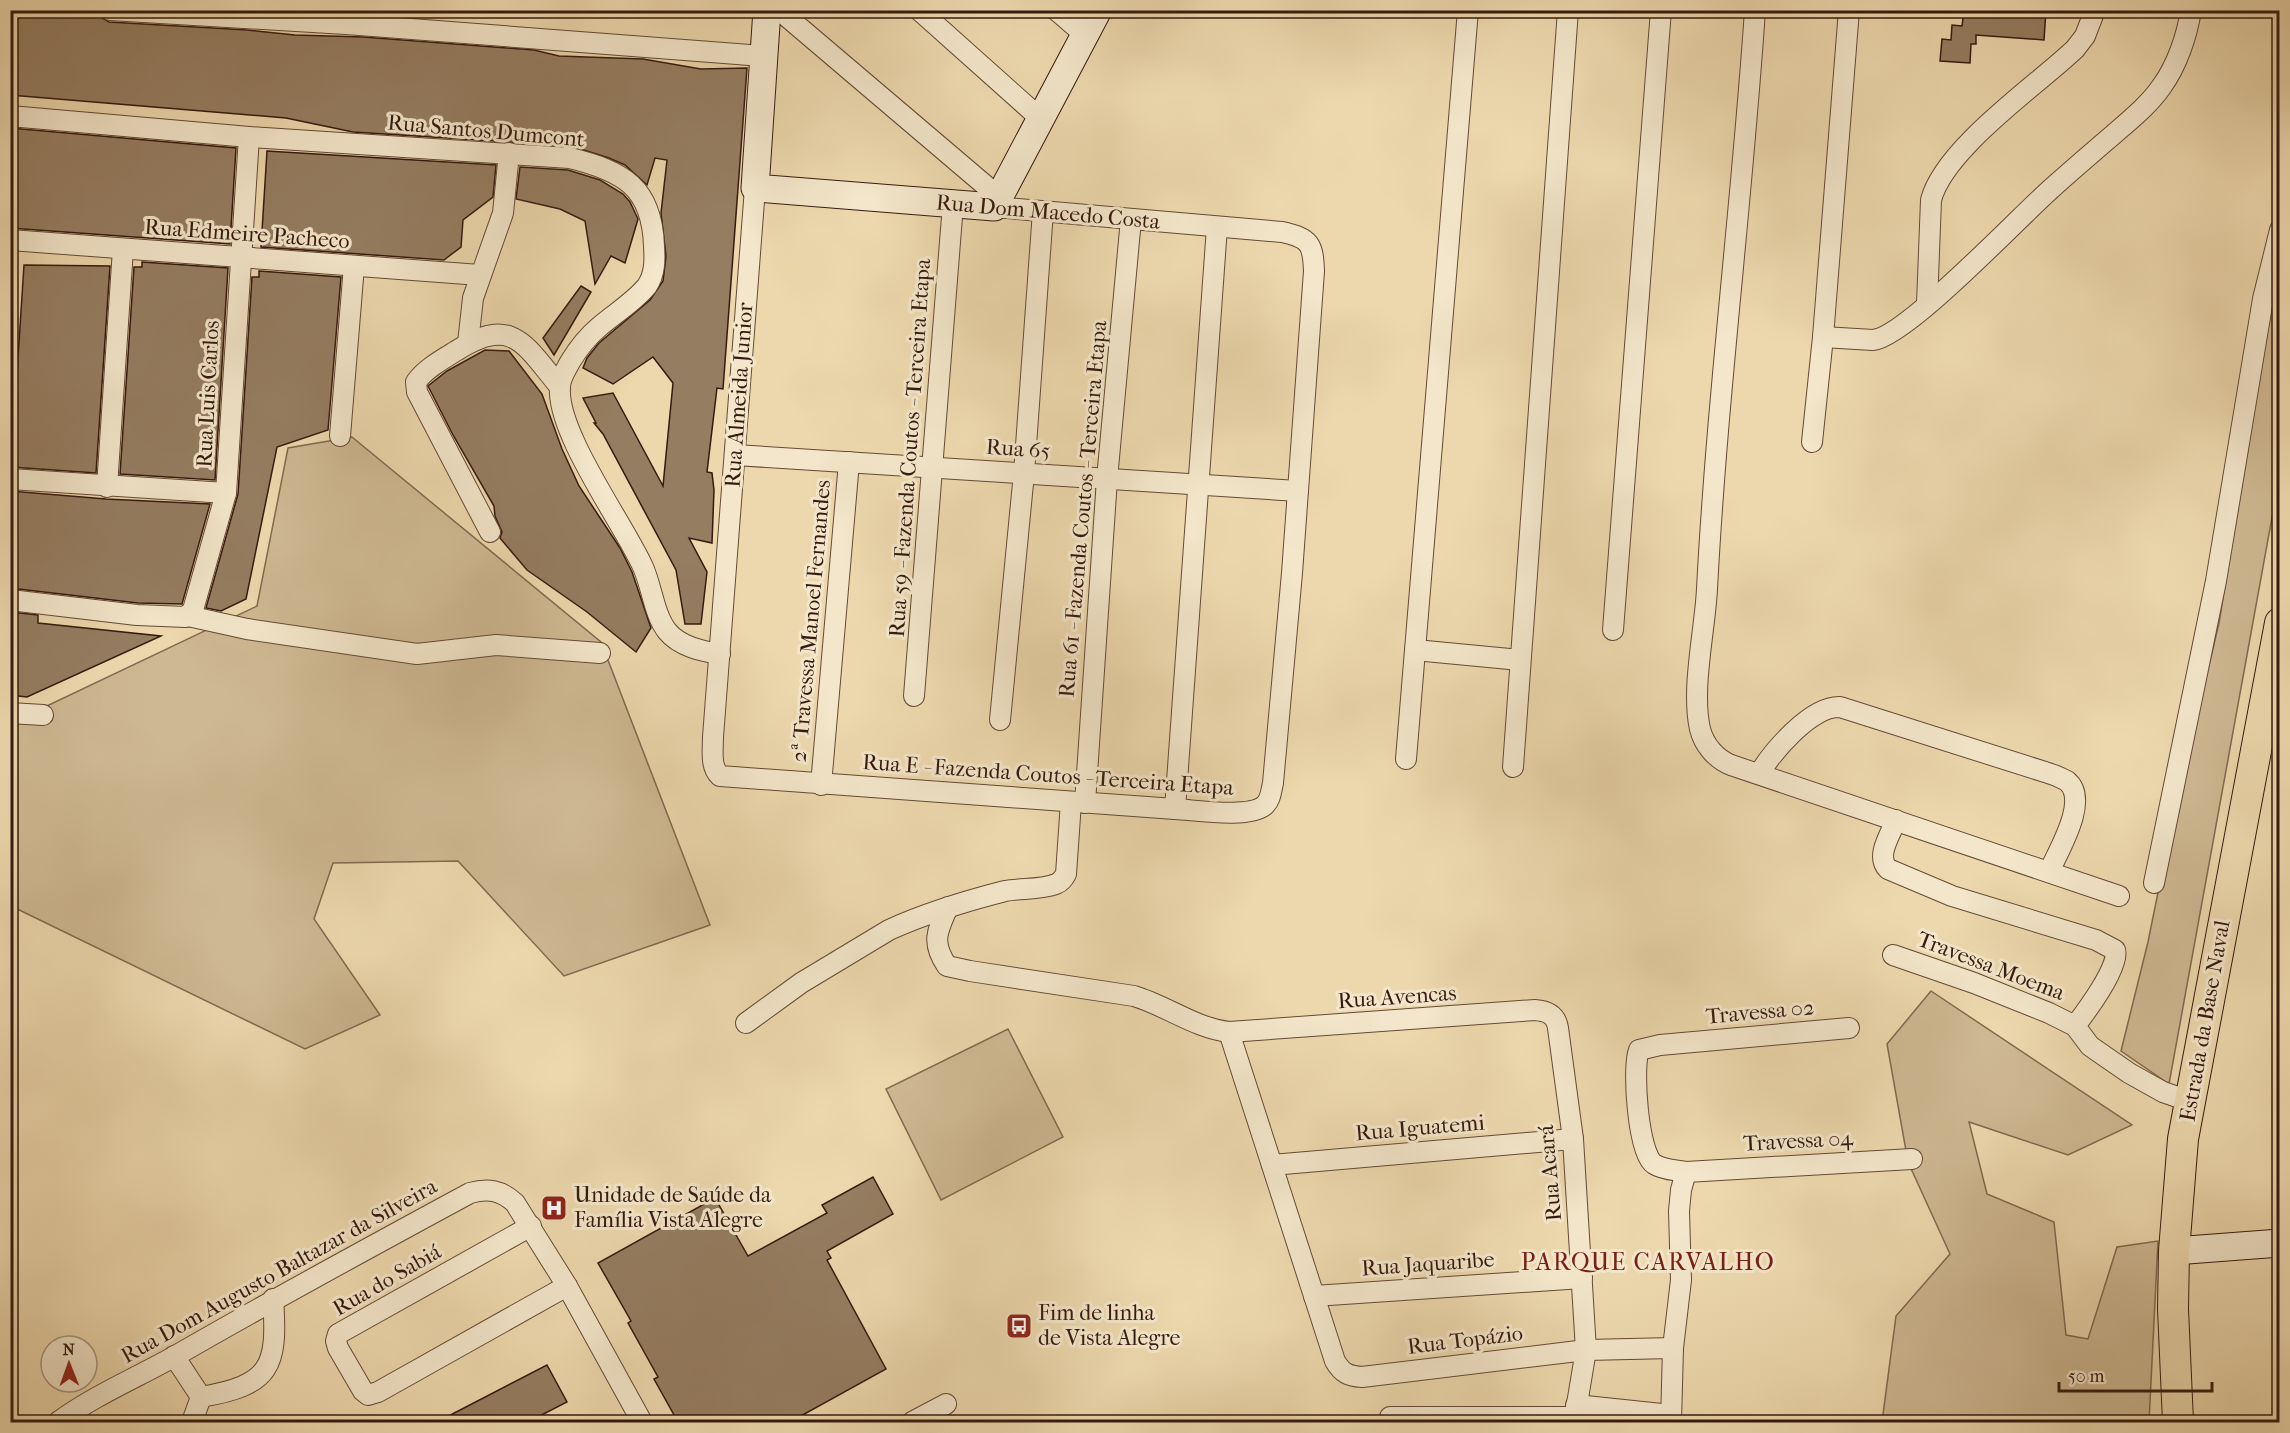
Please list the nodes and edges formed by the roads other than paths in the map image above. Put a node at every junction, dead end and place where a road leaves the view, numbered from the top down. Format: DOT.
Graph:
graph roads {
  1 [pos="110,10"];
  2 [pos="767,10"];
  3 [pos="779,10"];
  4 [pos="919,10"];
  5 [pos="1056,10"];
  6 [pos="1098,10"];
  7 [pos="1468,10"];
  8 [pos="1568,10"];
  9 [pos="1661,10"];
  10 [pos="1755,10"];
  11 [pos="1849,10"];
  12 [pos="2095,10"];
  13 [pos="2191,10"];
  14 [pos="139,11"];
  15 [pos="265,16"];
  16 [pos="351,17"];
  17 [pos="1085,35"];
  18 [pos="764,56"];
  19 [pos="10,116"];
  20 [pos="1041,119"];
  21 [pos="249,137"];
  22 [pos="509,153"];
  23 [pos="755,188"];
  24 [pos="996,202"];
  25 [pos="953,204"];
  26 [pos="1043,211"];
  27 [pos="1131,219"];
  28 [pos="1217,227"];
  29 [pos="2280,231"];
  30 [pos="10,240"];
  31 [pos="123,249"];
  32 [pos="240,257"];
  33 [pos="354,266"];
  34 [pos="1314,271"];
  35 [pos="480,275"];
  36 [pos="1927,304"];
  37 [pos="1823,337"];
  38 [pos="468,343"];
  39 [pos="560,387"];
  40 [pos="339,436"];
  41 [pos="1812,442"];
  42 [pos="735,455"];
  43 [pos="849,462"];
  44 [pos="933,467"];
  45 [pos="1024,473"];
  46 [pos="10,479"];
  47 [pos="1107,479"];
  48 [pos="1199,485"];
  49 [pos="106,487"];
  50 [pos="1298,491"];
  51 [pos="226,493"];
  52 [pos="490,532"];
  53 [pos="10,600"];
  54 [pos="188,616"];
  55 [pos="2280,623"];
  56 [pos="1613,630"];
  57 [pos="1414,651"];
  58 [pos="600,652"];
  59 [pos="720,654"];
  60 [pos="1520,660"];
  61 [pos="914,696"];
  62 [pos="10,713"];
  63 [pos="43,715"];
  64 [pos="1000,720"];
  65 [pos="1406,759"];
  66 [pos="1513,767"];
  67 [pos="1759,774"];
  68 [pos="720,776"];
  69 [pos="821,785"];
  70 [pos="1078,803"];
  71 [pos="1175,809"];
  72 [pos="1896,820"];
  73 [pos="2049,872"];
  74 [pos="2154,883"];
  75 [pos="2119,896"];
  76 [pos="948,908"];
  77 [pos="1893,955"];
  78 [pos="746,1023"];
  79 [pos="2075,1026"];
  80 [pos="1558,1028"];
  81 [pos="1849,1028"];
  82 [pos="1229,1032"];
  83 [pos="2189,1101"];
  84 [pos="1573,1139"];
  85 [pos="1912,1159"];
  86 [pos="1272,1166"];
  87 [pos="1686,1172"];
  88 [pos="531,1226"];
  89 [pos="2280,1243"];
  90 [pos="2174,1251"];
  91 [pos="1582,1278"];
  92 [pos="567,1286"];
  93 [pos="1314,1296"];
  94 [pos="273,1299"];
  95 [pos="1673,1348"];
  96 [pos="1586,1350"];
  97 [pos="174,1356"];
  98 [pos="2175,1363"];
  99 [pos="201,1397"];
  100 [pos="946,1404"];
  101 [pos="1575,1415"];
  102 [pos="1390,1417"];
  103 [pos="1671,1419"];
  104 [pos="58,1422"];
  105 [pos="192,1422"];
  106 [pos="642,1422"];
  107 [pos="912,1422"];
  108 [pos="2178,1422"];
  109 [pos="2196,1422"];
  1 -- 14 [label="street"];
  2 -- 18 [label="main road, Rua Almeida Junior"];
  3 -- 24 [label="street"];
  4 -- 20 [label="street"];
  5 -- 17 [label="street"];
  6 -- 17 [label="main road"];
  7 -- 57 [label="street"];
  8 -- 60 [label="street"];
  9 -- 56 [label="street"];
  10 -- 67 [label="street"];
  11 -- 37 [label="street"];
  12 -- 36 [label="street"];
  13 -- 36 [label="street"];
  14 -- 15 [label="street"];
  15 -- 16 [label="street"];
  16 -- 18 [label="street"];
  17 -- 20 [label="main road"];
  18 -- 23 [label="main road, Rua Almeida Junior"];
  19 -- 21 [label="street, Rua Santos Dumcont"];
  20 -- 24 [label="main road"];
  21 -- 22 [label="street, Rua Santos Dumcont"];
  21 -- 32 [label="street, Rua Luis Carlos"];
  22 -- 35 [label="street"];
  22 -- 39 [label="street, Rua Santos Dumcont"];
  23 -- 25 [label="main road, Rua Dom Macedo Costa"];
  23 -- 42 [label="street, Rua Almeida Junior"];
  24 -- 25 [label="main road, Rua Dom Macedo Costa"];
  24 -- 26 [label="street, Rua Dom Macedo Costa"];
  25 -- 44 [label="street, Rua 59 - Fazenda Coutos - Terceira Etapa"];
  26 -- 27 [label="street, Rua Dom Macedo Costa"];
  26 -- 45 [label="street"];
  27 -- 28 [label="street, Rua Dom Macedo Costa"];
  27 -- 47 [label="street, Rua 61 - Fazenda Coutos - Terceira Etapa"];
  28 -- 34 [label="street, Rua Dom Macedo Costa"];
  28 -- 48 [label="street"];
  29 -- 74 [label="street"];
  30 -- 31 [label="street, Rua Edmeire Pacheco"];
  31 -- 32 [label="street, Rua Edmeire Pacheco"];
  31 -- 49 [label="street"];
  32 -- 33 [label="street, Rua Edmeire Pacheco"];
  32 -- 51 [label="street, Rua Luis Carlos"];
  33 -- 35 [label="street, Rua Edmeire Pacheco"];
  33 -- 40 [label="street"];
  34 -- 50 [label="street, Rua E - Fazenda Coutos - Terceira Etapa"];
  35 -- 38 [label="street"];
  36 -- 37 [label="street"];
  37 -- 41 [label="street"];
  38 -- 39 [label="street"];
  38 -- 52 [label="street"];
  39 -- 59 [label="street"];
  42 -- 43 [label="street, Rua 65"];
  42 -- 59 [label="street, Rua Almeida Junior"];
  43 -- 44 [label="street, Rua 65"];
  43 -- 69 [label="street, 2ª Travessa Manoel Fernandes"];
  44 -- 45 [label="street, Rua 65"];
  44 -- 61 [label="street, Rua 59 - Fazenda Coutos - Terceira Etapa"];
  45 -- 47 [label="street, Rua 65"];
  45 -- 64 [label="street"];
  46 -- 49 [label="street"];
  47 -- 48 [label="street, Rua 65"];
  47 -- 70 [label="street, Rua 61 - Fazenda Coutos - Terceira Etapa"];
  48 -- 50 [label="street, Rua 65"];
  48 -- 71 [label="street"];
  49 -- 51 [label="street"];
  50 -- 71 [label="street, Rua E - Fazenda Coutos - Terceira Etapa"];
  51 -- 54 [label="street, Rua Luis Carlos"];
  53 -- 54 [label="street"];
  54 -- 58 [label="street"];
  55 -- 83 [label="main road, Estrada da Base Naval"];
  57 -- 60 [label="street"];
  57 -- 65 [label="street"];
  59 -- 68 [label="street, Rua Almeida Junior"];
  60 -- 66 [label="street"];
  62 -- 63 [label="street"];
  67 -- 72 [label="street"];
  67 -- 73 [label="street"];
  68 -- 69 [label="street, Rua E - Fazenda Coutos - Terceira Etapa"];
  69 -- 70 [label="street, Rua E - Fazenda Coutos - Terceira Etapa"];
  70 -- 71 [label="street, Rua E - Fazenda Coutos - Terceira Etapa"];
  70 -- 76 [label="street, Rua 61 - Fazenda Coutos - Terceira Etapa"];
  72 -- 73 [label="street"];
  72 -- 79 [label="street"];
  73 -- 75 [label="street"];
  76 -- 78 [label="street"];
  76 -- 82 [label="street, Rua Avencas"];
  77 -- 79 [label="street, Travessa Moema"];
  79 -- 83 [label="street, Travessa Moema"];
  80 -- 82 [label="street, Rua Avencas"];
  80 -- 84 [label="street, Rua Acará"];
  81 -- 87 [label="street, Travessa 02"];
  82 -- 86 [label="street"];
  83 -- 90 [label="main road, Estrada da Base Naval"];
  84 -- 86 [label="street, Rua Iguatemi"];
  84 -- 91 [label="street, Rua Acará"];
  85 -- 87 [label="street, Travessa 04"];
  86 -- 93 [label="street"];
  87 -- 95 [label="street"];
  88 -- 92 [label="street"];
  88 -- 92 [label="street, Rua do Sabiá"];
  88 -- 94 [label="street, Rua Dom Augusto Baltazar da Silveira"];
  89 -- 90 [label="main road"];
  90 -- 98 [label="main road, Estrada da Base Naval"];
  91 -- 93 [label="street, Rua Jaquaribe"];
  91 -- 96 [label="street, Rua Acará"];
  92 -- 106 [label="street"];
  93 -- 96 [label="street, Rua Topázio"];
  94 -- 97 [label="street, Rua Dom Augusto Baltazar da Silveira"];
  94 -- 99 [label="street"];
  95 -- 96 [label="street, Rua Topázio"];
  95 -- 103 [label="street"];
  96 -- 101 [label="street, Rua Acará"];
  97 -- 99 [label="street"];
  97 -- 104 [label="street, Rua Dom Augusto Baltazar da Silveira"];
  98 -- 108 [label="main road, Estrada da Base Naval"];
  98 -- 109 [label="main road"];
  99 -- 105 [label="street"];
  100 -- 107 [label="street"];
  101 -- 102 [label="street"];
  101 -- 103 [label="street"];
}
